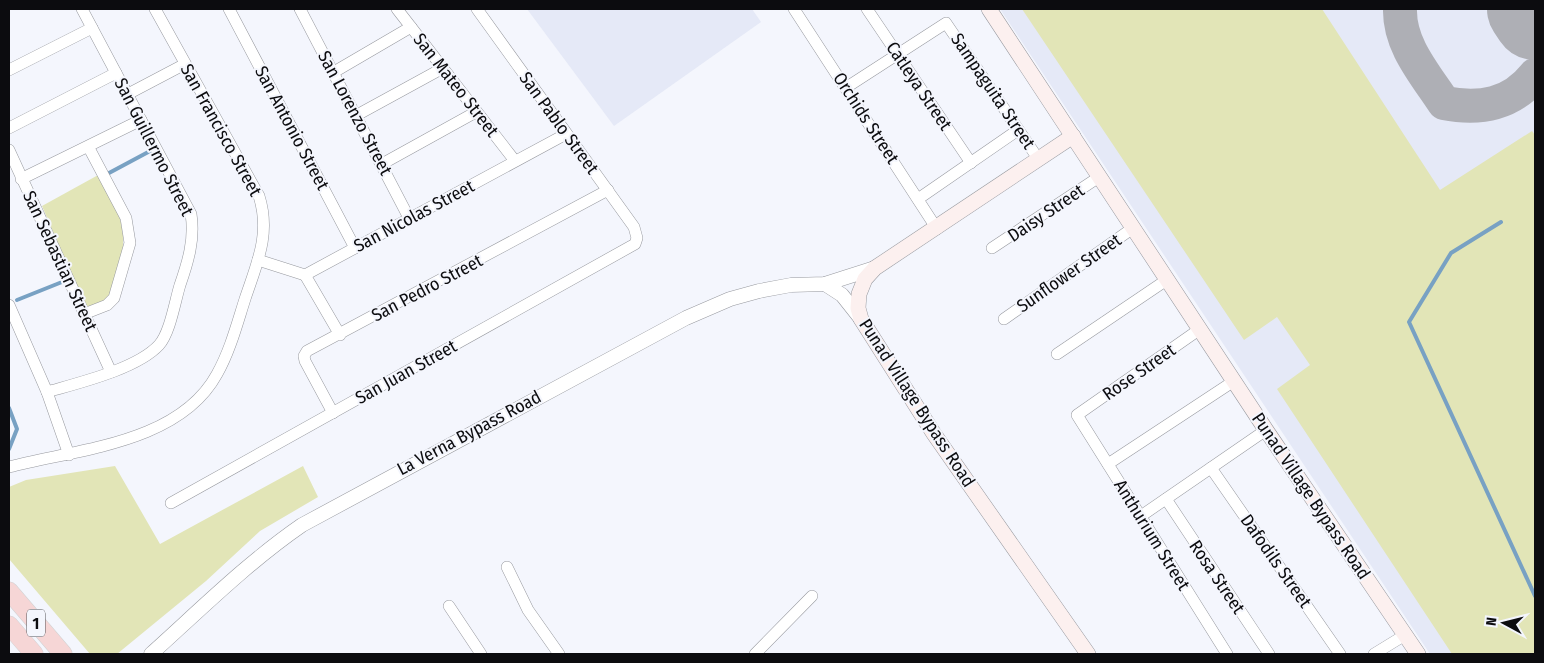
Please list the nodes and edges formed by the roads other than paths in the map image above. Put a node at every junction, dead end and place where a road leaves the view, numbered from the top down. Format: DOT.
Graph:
graph roads {
  1 [pos="82,9"];
  2 [pos="155,9"];
  3 [pos="229,9"];
  4 [pos="397,9"];
  5 [pos="477,9"];
  6 [pos="794,9"];
  7 [pos="867,9"];
  8 [pos="989,9"];
  9 [pos="303,10"];
  10 [pos="411,27"];
  11 [pos="92,28"];
  12 [pos="897,54"];
  13 [pos="184,64"];
  14 [pos="443,68"];
  15 [pos="9,70"];
  16 [pos="334,72"];
  17 [pos="116,73"];
  18 [pos="847,87"];
  19 [pos="128,94"];
  20 [pos="476,112"];
  21 [pos="357,115"];
  22 [pos="141,120"];
  23 [pos="9,128"];
  24 [pos="1018,130"];
  25 [pos="566,134"];
  26 [pos="1073,136"];
  27 [pos="89,148"];
  28 [pos="9,150"];
  29 [pos="1039,160"];
  30 [pos="515,161"];
  31 [pos="971,163"];
  32 [pos="382,164"];
  33 [pos="1100,177"];
  34 [pos="22,179"];
  35 [pos="608,190"];
  36 [pos="918,200"];
  37 [pos="409,218"];
  38 [pos="1133,228"];
  39 [pos="937,229"];
  40 [pos="637,238"];
  41 [pos="355,248"];
  42 [pos="992,248"];
  43 [pos="258,260"];
  44 [pos="875,268"];
  45 [pos="305,275"];
  46 [pos="1168,279"];
  47 [pos="825,284"];
  48 [pos="9,305"];
  49 [pos="84,314"];
  50 [pos="1004,318"];
  51 [pos="861,319"];
  52 [pos="1200,329"];
  53 [pos="340,335"];
  54 [pos="1058,354"];
  55 [pos="111,372"];
  56 [pos="1234,381"];
  57 [pos="47,392"];
  58 [pos="333,413"];
  59 [pos="1077,416"];
  60 [pos="1266,430"];
  61 [pos="69,455"];
  62 [pos="1108,464"];
  63 [pos="9,467"];
  64 [pos="1211,468"];
  65 [pos="1166,499"];
  66 [pos="171,503"];
  67 [pos="1141,516"];
  68 [pos="507,567"];
  69 [pos="9,592"];
  70 [pos="812,596"];
  71 [pos="449,606"];
  72 [pos="9,625"];
  73 [pos="1405,635"];
  74 [pos="34,654"];
  75 [pos="63,654"];
  76 [pos="150,654"];
  77 [pos="481,654"];
  78 [pos="559,654"];
  79 [pos="755,654"];
  80 [pos="1088,654"];
  81 [pos="1227,654"];
  82 [pos="1269,654"];
  83 [pos="1340,654"];
  84 [pos="1374,654"];
  85 [pos="1418,654"];
  1 -- 11 [label="street, San Guillermo Street"];
  2 -- 13 [label="street, San Francisco Street"];
  3 -- 41 [label="street, San Antonio Street"];
  4 -- 10 [label="street, San Mateo Street"];
  5 -- 25 [label="street, San Pablo Street"];
  6 -- 18 [label="street, Orchids Street"];
  7 -- 12 [label="street, Catleya Street"];
  8 -- 26 [label="main road, Punad Village Bypass Road"];
  9 -- 16 [label="street, San Lorenzo Street"];
  10 -- 14 [label="street, San Mateo Street"];
  10 -- 16 [label="street"];
  11 -- 15 [label="street"];
  11 -- 17 [label="street, San Guillermo Street"];
  12 -- 18 [label="street"];
  12 -- 24 [label="street, Sampaguita Street"];
  12 -- 31 [label="street, Catleya Street"];
  13 -- 19 [label="street"];
  13 -- 43 [label="street, San Francisco Street"];
  14 -- 20 [label="street, San Mateo Street"];
  14 -- 21 [label="street"];
  16 -- 21 [label="street, San Lorenzo Street"];
  17 -- 19 [label="street, San Guillermo Street"];
  17 -- 23 [label="street"];
  18 -- 36 [label="street, Orchids Street"];
  19 -- 22 [label="street, San Guillermo Street"];
  20 -- 30 [label="street, San Mateo Street"];
  20 -- 32 [label="street"];
  21 -- 32 [label="street, San Lorenzo Street"];
  22 -- 27 [label="street"];
  22 -- 55 [label="street, San Guillermo Street"];
  24 -- 29 [label="street, Sampaguita Street"];
  24 -- 31 [label="street"];
  25 -- 30 [label="street, San Nicolas Street"];
  25 -- 35 [label="street, San Pablo Street"];
  26 -- 29 [label="main road, Punad Village Bypass Road"];
  26 -- 33 [label="main road, Punad Village Bypass Road"];
  27 -- 34 [label="street"];
  27 -- 49 [label="street"];
  28 -- 34 [label="street, San Sebastian Street"];
  29 -- 39 [label="main road, Punad Village Bypass Road"];
  30 -- 37 [label="street, San Nicolas Street"];
  31 -- 36 [label="street"];
  32 -- 37 [label="street, San Lorenzo Street"];
  33 -- 38 [label="main road, Punad Village Bypass Road"];
  33 -- 42 [label="street, Daisy Street"];
  34 -- 49 [label="street, San Sebastian Street"];
  35 -- 40 [label="street, San Pablo Street"];
  35 -- 53 [label="street, San Pedro Street"];
  36 -- 39 [label="street, Orchids Street"];
  37 -- 41 [label="street, San Nicolas Street"];
  38 -- 46 [label="main road, Punad Village Bypass Road"];
  38 -- 50 [label="street, Sunflower Street"];
  39 -- 44 [label="main road, Punad Village Bypass Road"];
  40 -- 58 [label="street, San Juan Street"];
  41 -- 45 [label="street, San Nicolas Street"];
  43 -- 45 [label="street"];
  43 -- 61 [label="street, San Francisco Street"];
  44 -- 47 [label="street, La Verna Bypass Road"];
  44 -- 51 [label="main road, Punad Village Bypass Road"];
  45 -- 53 [label="street"];
  46 -- 52 [label="main road, Punad Village Bypass Road"];
  46 -- 54 [label="street"];
  47 -- 51 [label="street"];
  47 -- 76 [label="street, La Verna Bypass Road"];
  48 -- 57 [label="street"];
  49 -- 55 [label="street, San Sebastian Street"];
  51 -- 80 [label="main road, Punad Village Bypass Road"];
  52 -- 56 [label="main road, Punad Village Bypass Road"];
  52 -- 59 [label="street, Rose Street"];
  53 -- 58 [label="street, San Pedro Street"];
  55 -- 57 [label="street, San Guillermo Street"];
  56 -- 60 [label="main road, Punad Village Bypass Road"];
  56 -- 62 [label="street"];
  57 -- 61 [label="street"];
  58 -- 66 [label="street, San Juan Street"];
  59 -- 62 [label="street, Anthurium Street"];
  60 -- 64 [label="street"];
  60 -- 73 [label="main road, Punad Village Bypass Road"];
  61 -- 63 [label="street, San Francisco Street"];
  62 -- 67 [label="street, Anthurium Street"];
  64 -- 65 [label="street"];
  64 -- 83 [label="street, Dafodils Street"];
  65 -- 67 [label="street"];
  65 -- 82 [label="street, Rosa Street"];
  67 -- 81 [label="street, Anthurium Street"];
  68 -- 78 [label="street"];
  69 -- 75 [label="highway, 1"];
  70 -- 79 [label="street"];
  71 -- 77 [label="street"];
  72 -- 74 [label="highway, 1"];
  73 -- 84 [label="street"];
  73 -- 85 [label="main road, Punad Village Bypass Road"];
}
